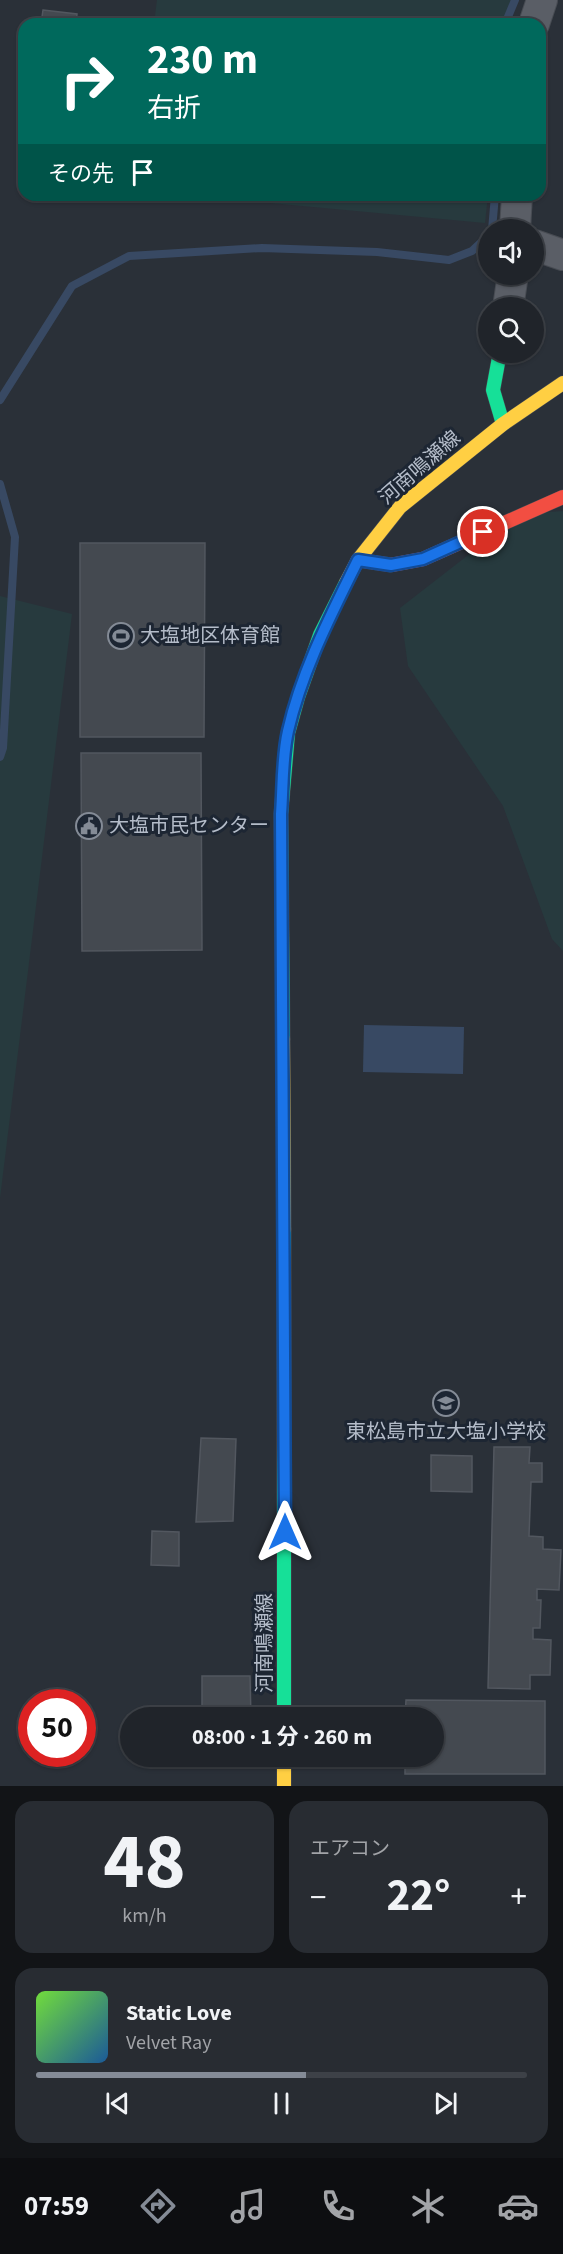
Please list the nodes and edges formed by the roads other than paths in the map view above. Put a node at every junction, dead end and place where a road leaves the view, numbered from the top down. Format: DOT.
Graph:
graph roads {
  1 [pos="542,0"];
  2 [pos="536,18"];
  3 [pos="517,201"];
  4 [pos="516,219"];
  5 [pos="544,248"];
  6 [pos="563,255"];
  7 [pos="498,363"];
  8 [pos="563,383"];
  9 [pos="502,424"];
  10 [pos="563,496"];
  11 [pos="358,560"];
  12 [pos="284,1707"];
  13 [pos="284,1767"];
  14 [pos="284,1786"];
  1 -- 2 [label="street"];
  3 -- 4 [label="street"];
  5 -- 6 [label="street"];
  7 -- 9 [label="main road"];
  8 -- 9 [label="main road, 河南鳴瀬線"];
  9 -- 11 [label="main road, 河南鳴瀬線"];
  10 -- 11 [label="main road"];
  11 -- 12 [label="main road, 河南鳴瀬線"];
  13 -- 14 [label="main road"];
}
